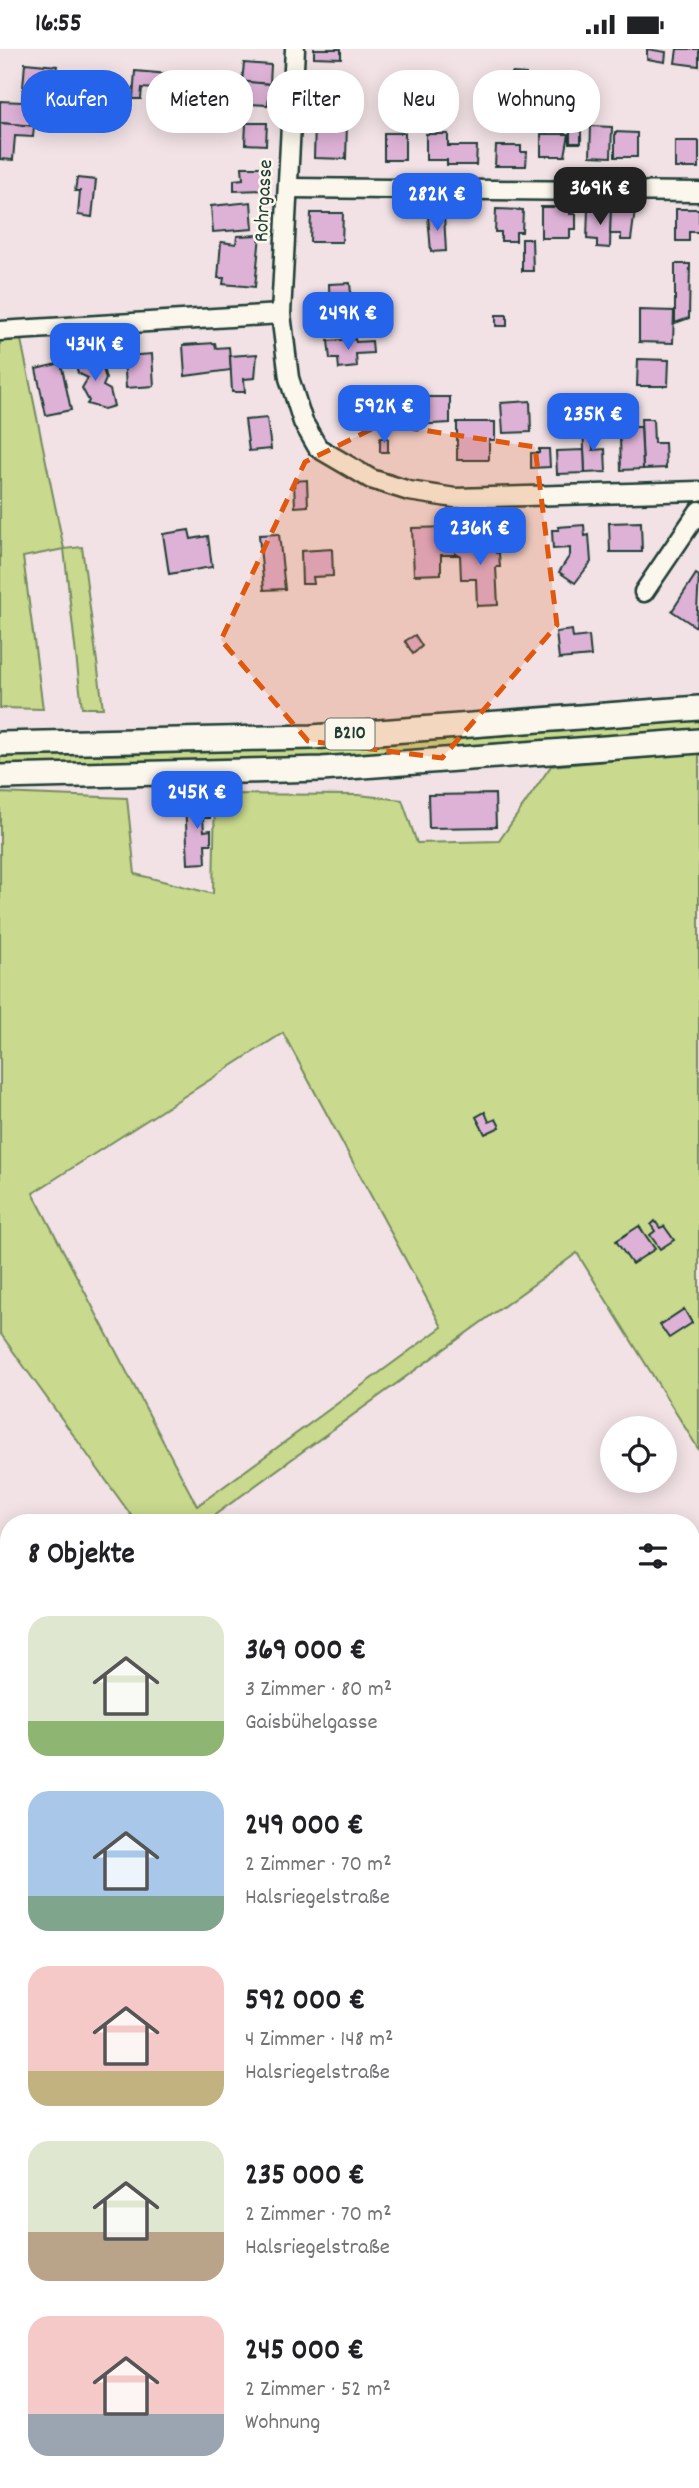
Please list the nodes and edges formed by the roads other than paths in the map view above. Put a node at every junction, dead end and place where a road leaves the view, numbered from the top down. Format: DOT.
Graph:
graph roads {
  1 [pos="295,49"];
  2 [pos="290,188"];
  3 [pos="699,192"];
  4 [pos="281,314"];
  5 [pos="0,331"];
  6 [pos="699,491"];
  7 [pos="699,512"];
  8 [pos="644,592"];
  9 [pos="699,708"];
  10 [pos="699,741"];
  11 [pos="0,744"];
  12 [pos="0,777"];
  1 -- 2 [label="street, Rohrgasse"];
  2 -- 3 [label="street"];
  2 -- 4 [label="street, Rohrgasse"];
  4 -- 5 [label="street"];
  4 -- 6 [label="street, Rohrgasse"];
  7 -- 8 [label="street"];
  9 -- 11 [label="main road, B210"];
  10 -- 12 [label="main road, B210"];
}
